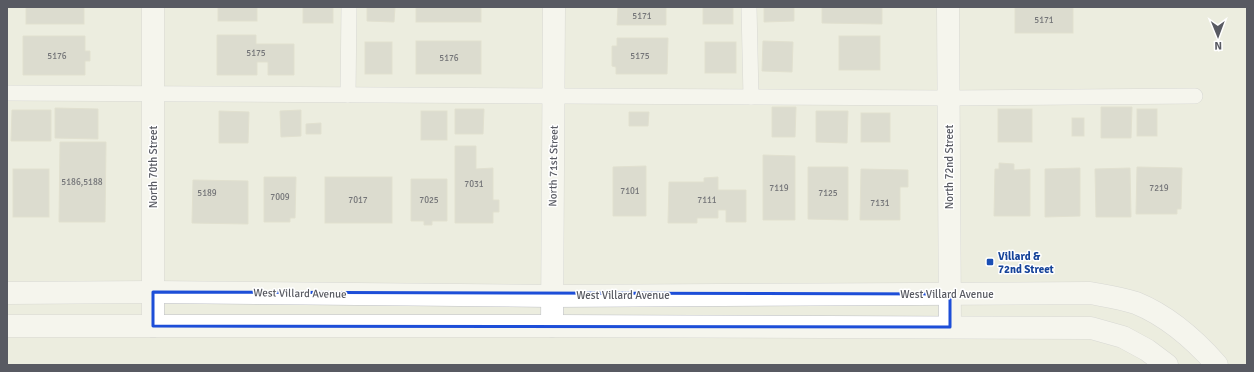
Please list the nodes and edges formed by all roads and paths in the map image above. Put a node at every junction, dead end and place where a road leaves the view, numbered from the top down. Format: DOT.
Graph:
graph roads {
  1 [pos="153,7"];
  2 [pos="349,7"];
  3 [pos="554,7"];
  4 [pos="749,7"];
  5 [pos="948,7"];
  6 [pos="7,93"];
  7 [pos="153,93"];
  8 [pos="348,95"];
  9 [pos="554,96"];
  10 [pos="1196,96"];
  11 [pos="751,97"];
  12 [pos="948,98"];
  13 [pos="153,292"];
  14 [pos="7,293"];
  15 [pos="950,294"];
  16 [pos="551,296"];
  17 [pos="7,326"];
  18 [pos="153,326"];
  19 [pos="552,326"];
  20 [pos="950,327"];
  21 [pos="1167,365"];
  22 [pos="1217,365"];
  1 -- 7 [label="street, North 70th Street"];
  2 -- 8 [label="lane"];
  3 -- 9 [label="street, North 71st Street"];
  4 -- 11 [label="lane"];
  5 -- 12 [label="street, North 72nd Street"];
  6 -- 7 [label="lane"];
  7 -- 8 [label="lane"];
  7 -- 13 [label="street, North 70th Street"];
  8 -- 9 [label="lane"];
  9 -- 11 [label="lane"];
  9 -- 16 [label="street, North 71st Street"];
  10 -- 12 [label="lane"];
  11 -- 12 [label="lane"];
  12 -- 15 [label="street, North 72nd Street"];
  13 -- 14 [label="street, West Villard Avenue"];
  13 -- 16 [label="street, West Villard Avenue"];
  13 -- 18 [label="street, North 70th Street"];
  15 -- 16 [label="street, West Villard Avenue"];
  15 -- 20 [label="street, North 72nd Street"];
  15 -- 22 [label="street, West Villard Avenue"];
  16 -- 19 [label="street, North 71st Street"];
  17 -- 18 [label="street"];
  18 -- 19 [label="street"];
  19 -- 20 [label="street"];
  20 -- 21 [label="street"];
}
